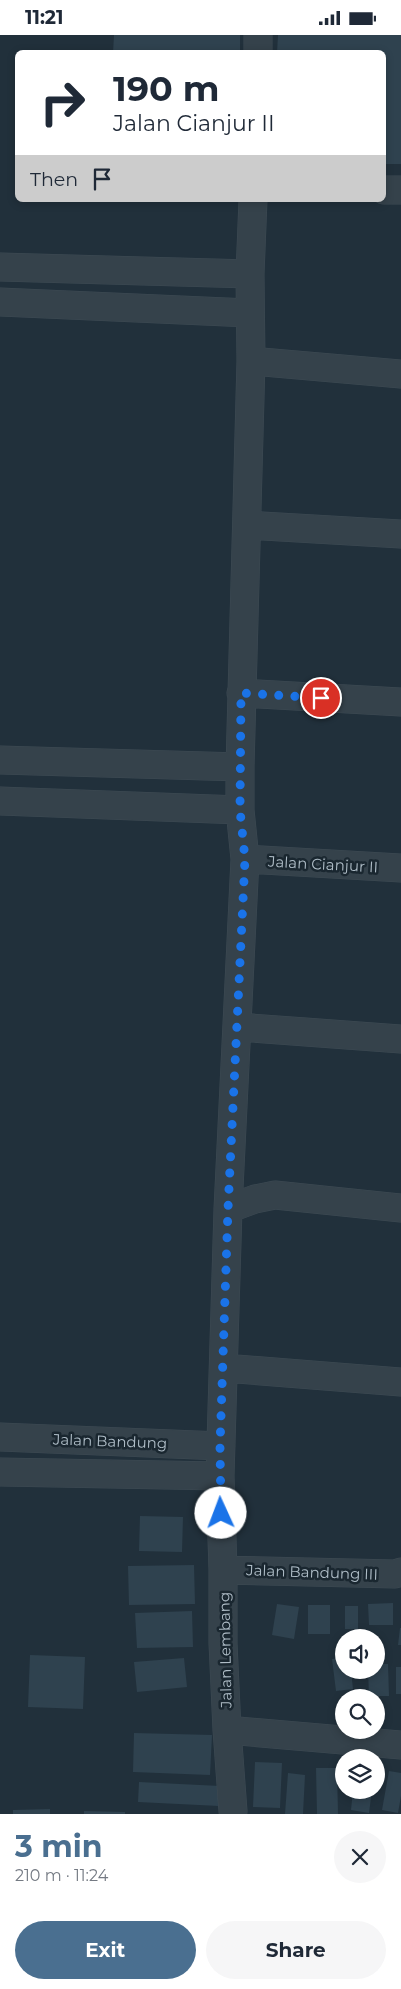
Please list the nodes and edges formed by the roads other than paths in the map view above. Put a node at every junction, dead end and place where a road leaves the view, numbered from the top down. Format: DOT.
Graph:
graph roads {
  1 [pos="258,35"];
  2 [pos="258,50"];
  3 [pos="386,190"];
  4 [pos="401,190"];
  5 [pos="253,202"];
  6 [pos="0,267"];
  7 [pos="250,274"];
  8 [pos="0,302"];
  9 [pos="249,313"];
  10 [pos="251,361"];
  11 [pos="401,375"];
  12 [pos="247,525"];
  13 [pos="401,534"];
  14 [pos="241,693"];
  15 [pos="401,702"];
  16 [pos="0,760"];
  17 [pos="240,767"];
  18 [pos="0,801"];
  19 [pos="240,810"];
  20 [pos="245,859"];
  21 [pos="401,868"];
  22 [pos="238,1027"];
  23 [pos="401,1039"];
  24 [pos="401,1208"];
  25 [pos="228,1209"];
  26 [pos="224,1368"];
  27 [pos="401,1382"];
  28 [pos="0,1437"];
  29 [pos="220,1446"];
  30 [pos="0,1472"];
  31 [pos="220,1476"];
  32 [pos="223,1570"];
  33 [pos="401,1572"];
  34 [pos="227,1730"];
  35 [pos="401,1745"];
  36 [pos="233,1811"];
  1 -- 2 [label="street"];
  3 -- 4 [label="street"];
  5 -- 7 [label="street, Jalan Lembang"];
  6 -- 7 [label="street"];
  7 -- 9 [label="street, Jalan Lembang"];
  8 -- 9 [label="street"];
  9 -- 10 [label="street, Jalan Lembang"];
  10 -- 11 [label="street"];
  10 -- 12 [label="street, Jalan Lembang"];
  12 -- 13 [label="street"];
  12 -- 14 [label="street, Jalan Lembang"];
  14 -- 15 [label="street"];
  14 -- 17 [label="street, Jalan Lembang"];
  16 -- 17 [label="street"];
  17 -- 19 [label="street, Jalan Lembang"];
  18 -- 19 [label="street"];
  19 -- 20 [label="street, Jalan Lembang"];
  20 -- 21 [label="street, Jalan Cianjur II"];
  20 -- 22 [label="street, Jalan Lembang"];
  22 -- 23 [label="street"];
  22 -- 25 [label="street, Jalan Lembang"];
  24 -- 25 [label="street"];
  25 -- 26 [label="street, Jalan Lembang"];
  26 -- 27 [label="street"];
  26 -- 29 [label="street, Jalan Lembang"];
  28 -- 29 [label="street, Jalan Bandung"];
  29 -- 31 [label="street, Jalan Lembang"];
  30 -- 31 [label="street"];
  31 -- 32 [label="street, Jalan Lembang"];
  32 -- 33 [label="street, Jalan Bandung III"];
  32 -- 34 [label="street, Jalan Lembang"];
  34 -- 35 [label="street, Jalan Lembang"];
  34 -- 36 [label="street, Jalan Lembang"];
}
